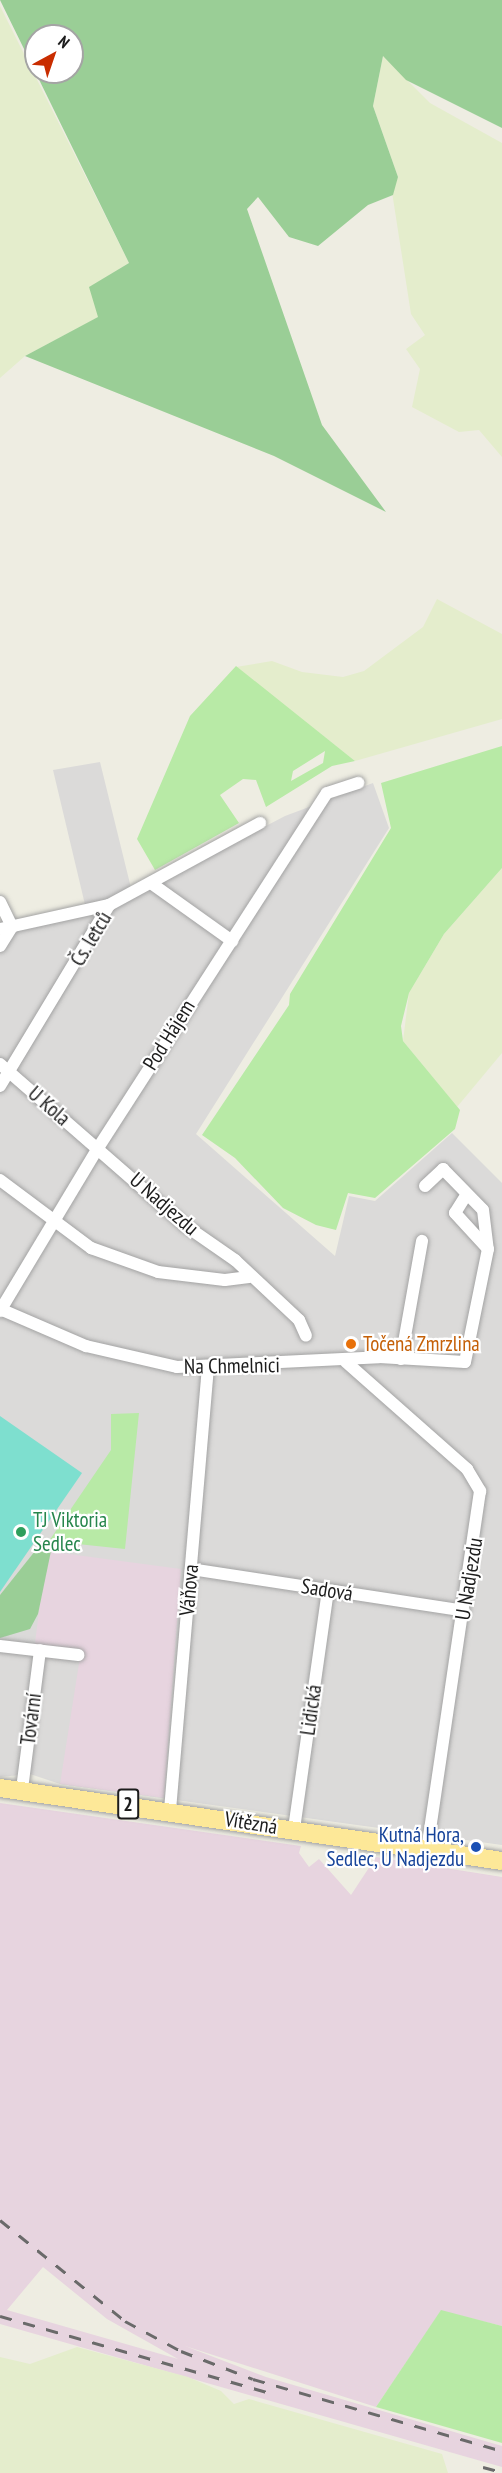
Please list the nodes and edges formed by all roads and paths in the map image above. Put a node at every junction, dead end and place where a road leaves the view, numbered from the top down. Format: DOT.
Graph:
graph roads {
  1 [pos="358,783"];
  2 [pos="260,823"];
  3 [pos="151,883"];
  4 [pos="0,902"];
  5 [pos="109,905"];
  6 [pos="6,928"];
  7 [pos="232,941"];
  8 [pos="0,946"];
  9 [pos="5,1068"];
  10 [pos="0,1086"];
  11 [pos="98,1148"];
  12 [pos="0,1180"];
  13 [pos="425,1186"];
  14 [pos="467,1194"];
  15 [pos="53,1222"];
  16 [pos="422,1241"];
  17 [pos="488,1249"];
  18 [pos="249,1277"];
  19 [pos="0,1310"];
  20 [pos="306,1336"];
  21 [pos="401,1359"];
  22 [pos="346,1362"];
  23 [pos="208,1370"];
  24 [pos="191,1569"];
  25 [pos="328,1591"];
  26 [pos="464,1611"];
  27 [pos="0,1646"];
  28 [pos="40,1650"];
  29 [pos="78,1654"];
  30 [pos="0,1788"];
  31 [pos="22,1789"];
  32 [pos="170,1810"];
  33 [pos="294,1829"];
  34 [pos="427,1852"];
  35 [pos="502,1862"];
  1 -- 7 [label="street, Pod Hájem"];
  2 -- 3 [label="street, Čs. letců"];
  3 -- 5 [label="street, Čs. letců"];
  3 -- 7 [label="street"];
  4 -- 6 [label="street"];
  5 -- 6 [label="street"];
  5 -- 9 [label="street, Čs. letců"];
  6 -- 8 [label="street"];
  7 -- 11 [label="street, Pod Hájem"];
  9 -- 10 [label="street, Čs. letců"];
  9 -- 11 [label="street, U Kola"];
  11 -- 15 [label="street, Pod Hájem"];
  11 -- 18 [label="street, U Nadjezdu"];
  12 -- 15 [label="street"];
  13 -- 14 [label="street, Na Chmelnici"];
  14 -- 17 [label="street, Na Chmelnici"];
  14 -- 17 [label="street"];
  15 -- 18 [label="street"];
  15 -- 19 [label="street, Pod Hájem"];
  16 -- 21 [label="street"];
  17 -- 21 [label="street, Na Chmelnici"];
  18 -- 20 [label="street, U Nadjezdu"];
  19 -- 23 [label="street, Na Chmelnici"];
  21 -- 22 [label="street, Na Chmelnici"];
  22 -- 23 [label="street, Na Chmelnici"];
  22 -- 26 [label="street, U Nadjezdu"];
  23 -- 24 [label="street, Váňova"];
  24 -- 25 [label="street, Sadová"];
  24 -- 32 [label="street, Váňova"];
  25 -- 26 [label="street, Sadová"];
  25 -- 33 [label="street, Lidická"];
  26 -- 34 [label="street, U Nadjezdu"];
  27 -- 28 [label="street"];
  28 -- 29 [label="street"];
  28 -- 31 [label="street, Tovární"];
  30 -- 31 [label="main road, Vítězná / 2"];
  31 -- 32 [label="main road, Vítězná / 2"];
  32 -- 33 [label="main road, Vítězná / 2"];
  33 -- 34 [label="main road, Vítězná / 2"];
  34 -- 35 [label="main road, Vítězná / 2"];
}
